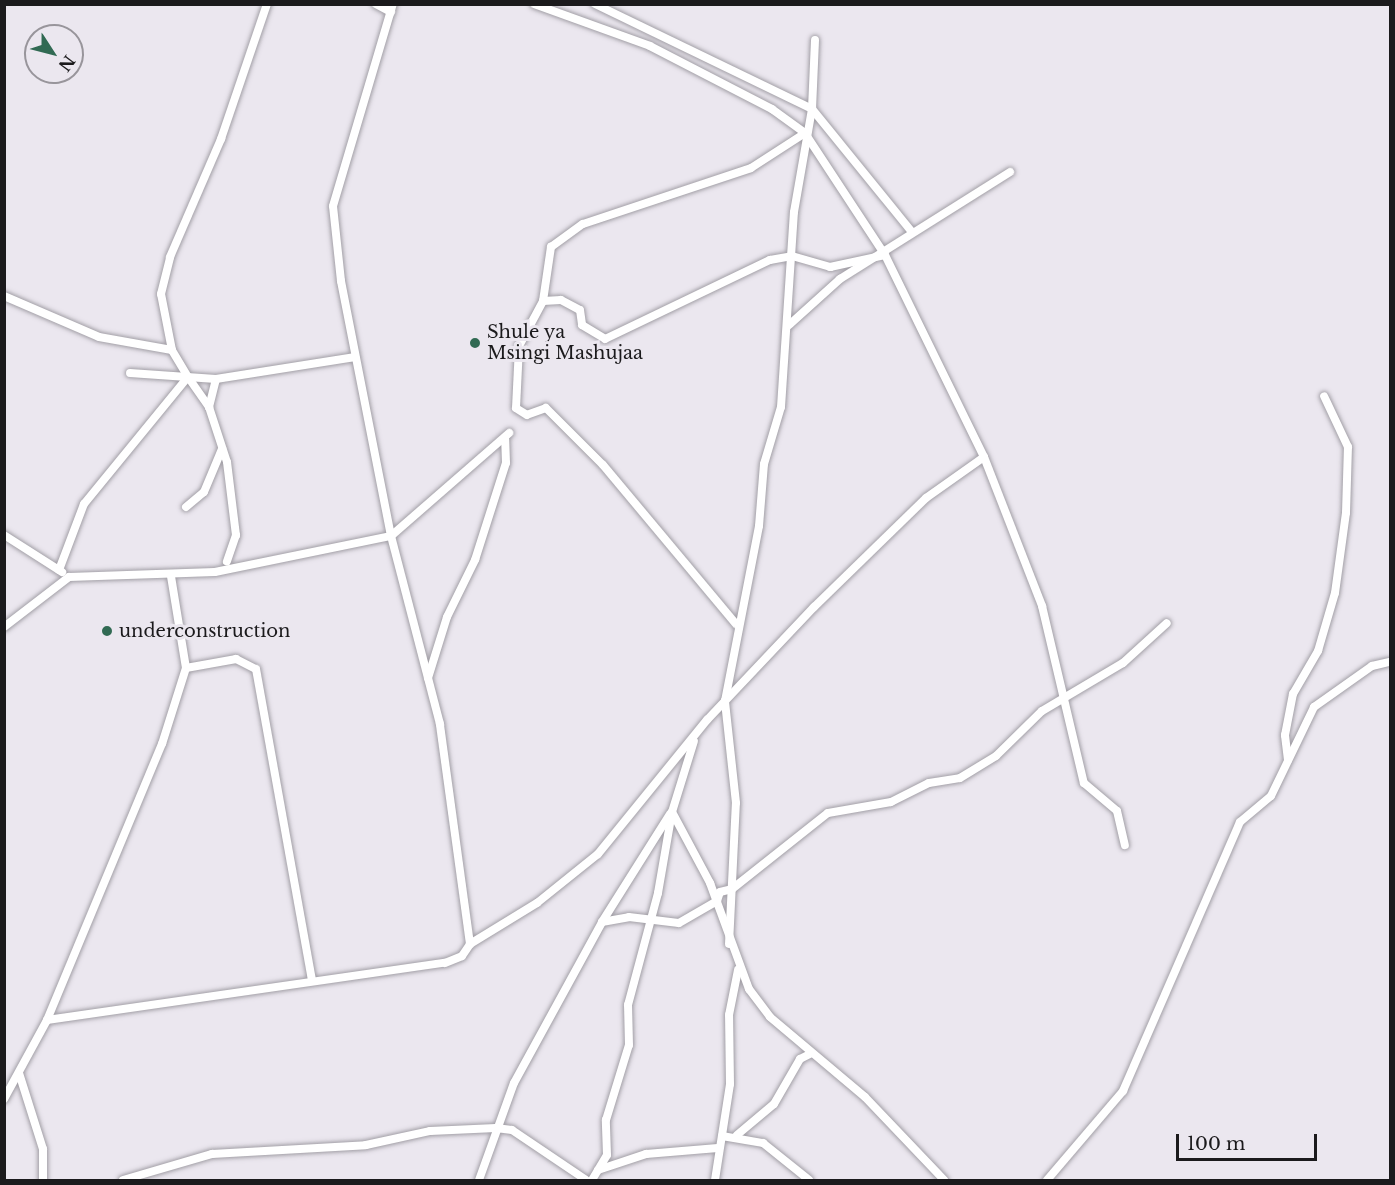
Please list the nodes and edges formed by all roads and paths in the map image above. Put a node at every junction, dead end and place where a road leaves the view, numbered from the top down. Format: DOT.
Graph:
graph roads {
  1 [pos="267,4"];
  2 [pos="376,4"];
  3 [pos="534,4"];
  4 [pos="595,4"];
  5 [pos="392,8"];
  6 [pos="815,40"];
  7 [pos="812,109"];
  8 [pos="805,133"];
  9 [pos="1010,172"];
  10 [pos="912,232"];
  11 [pos="885,255"];
  12 [pos="792,256"];
  13 [pos="4,296"];
  14 [pos="543,301"];
  15 [pos="789,325"];
  16 [pos="171,350"];
  17 [pos="355,357"];
  18 [pos="130,373"];
  19 [pos="188,377"];
  20 [pos="216,379"];
  21 [pos="1324,396"];
  22 [pos="209,407"];
  23 [pos="222,448"];
  24 [pos="984,457"];
  25 [pos="186,507"];
  26 [pos="4,535"];
  27 [pos="391,536"];
  28 [pos="226,561"];
  29 [pos="59,570"];
  30 [pos="171,576"];
  31 [pos="69,577"];
  32 [pos="1167,623"];
  33 [pos="736,624"];
  34 [pos="4,627"];
  35 [pos="1390,662"];
  36 [pos="186,668"];
  37 [pos="428,678"];
  38 [pos="725,701"];
  39 [pos="1062,701"];
  40 [pos="696,735"];
  41 [pos="1288,761"];
  42 [pos="672,812"];
  43 [pos="1125,845"];
  44 [pos="732,889"];
  45 [pos="717,901"];
  46 [pos="651,920"];
  47 [pos="602,922"];
  48 [pos="470,944"];
  49 [pos="729,944"];
  50 [pos="738,970"];
  51 [pos="312,980"];
  52 [pos="47,1020"];
  53 [pos="810,1054"];
  54 [pos="19,1073"];
  55 [pos="4,1099"];
  56 [pos="496,1128"];
  57 [pos="736,1135"];
  58 [pos="722,1136"];
  59 [pos="718,1148"];
  60 [pos="598,1170"];
  61 [pos="43,1180"];
  62 [pos="123,1180"];
  63 [pos="479,1180"];
  64 [pos="586,1180"];
  65 [pos="592,1180"];
  66 [pos="715,1180"];
  67 [pos="809,1180"];
  68 [pos="944,1180"];
  69 [pos="1047,1180"];
  1 -- 16 [label="street"];
  2 -- 5 [label="street"];
  3 -- 8 [label="street"];
  4 -- 7 [label="street"];
  5 -- 17 [label="street"];
  6 -- 7 [label="street"];
  7 -- 8 [label="street"];
  7 -- 10 [label="street"];
  8 -- 11 [label="street"];
  8 -- 12 [label="street"];
  8 -- 14 [label="street"];
  9 -- 10 [label="street"];
  10 -- 11 [label="street"];
  11 -- 12 [label="street"];
  11 -- 15 [label="street"];
  11 -- 24 [label="street"];
  12 -- 14 [label="street"];
  12 -- 15 [label="street"];
  13 -- 16 [label="street"];
  14 -- 33 [label="street"];
  15 -- 33 [label="street"];
  16 -- 19 [label="street"];
  17 -- 20 [label="street"];
  17 -- 27 [label="street"];
  18 -- 19 [label="street"];
  19 -- 20 [label="street"];
  19 -- 22 [label="street"];
  19 -- 29 [label="street"];
  20 -- 22 [label="street"];
  21 -- 41 [label="street"];
  22 -- 23 [label="street"];
  23 -- 25 [label="street"];
  23 -- 28 [label="street"];
  24 -- 38 [label="street"];
  24 -- 39 [label="street"];
  26 -- 29 [label="street"];
  27 -- 30 [label="street"];
  27 -- 37 [label="street"];
  27 -- 37 [label="street"];
  29 -- 31 [label="street"];
  30 -- 31 [label="street"];
  30 -- 36 [label="street"];
  31 -- 34 [label="street"];
  32 -- 39 [label="street"];
  33 -- 38 [label="street"];
  35 -- 41 [label="street"];
  36 -- 51 [label="street"];
  36 -- 52 [label="street"];
  37 -- 48 [label="street"];
  38 -- 40 [label="street"];
  38 -- 44 [label="street"];
  39 -- 43 [label="street"];
  39 -- 44 [label="street"];
  40 -- 42 [label="street"];
  40 -- 48 [label="street"];
  41 -- 69 [label="street"];
  42 -- 45 [label="street"];
  42 -- 46 [label="street"];
  42 -- 47 [label="street"];
  44 -- 45 [label="street"];
  44 -- 49 [label="street"];
  45 -- 46 [label="street"];
  45 -- 49 [label="street"];
  46 -- 47 [label="street"];
  46 -- 60 [label="street"];
  47 -- 56 [label="street"];
  48 -- 51 [label="street"];
  49 -- 50 [label="street"];
  50 -- 53 [label="street"];
  50 -- 58 [label="street"];
  51 -- 52 [label="street"];
  52 -- 54 [label="street"];
  53 -- 57 [label="street"];
  53 -- 68 [label="street"];
  54 -- 55 [label="street"];
  54 -- 61 [label="street"];
  56 -- 62 [label="street"];
  56 -- 63 [label="street"];
  56 -- 64 [label="street"];
  57 -- 58 [label="street"];
  57 -- 67 [label="street"];
  58 -- 59 [label="street"];
  59 -- 60 [label="street"];
  59 -- 66 [label="street"];
  60 -- 65 [label="street"];
}
